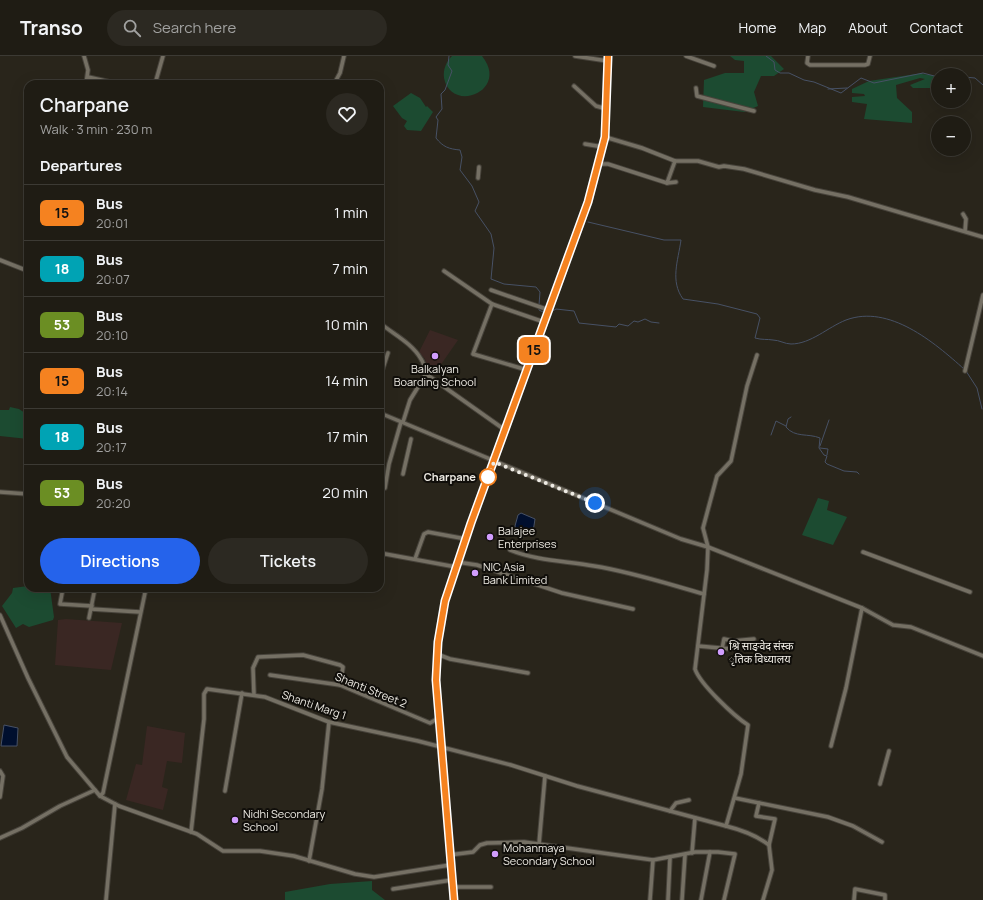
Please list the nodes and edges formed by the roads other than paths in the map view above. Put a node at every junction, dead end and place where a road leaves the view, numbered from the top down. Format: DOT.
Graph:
graph roads {
  1 [pos="84,56"];
  2 [pos="163,56"];
  3 [pos="344,56"];
  4 [pos="575,56"];
  5 [pos="686,56"];
  6 [pos="808,56"];
  7 [pos="870,56"];
  8 [pos="608,59"];
  9 [pos="714,66"];
  10 [pos="88,77"];
  11 [pos="87,80"];
  12 [pos="101,80"];
  13 [pos="156,80"];
  14 [pos="336,80"];
  15 [pos="574,86"];
  16 [pos="696,88"];
  17 [pos="607,110"];
  18 [pos="754,111"];
  19 [pos="605,137"];
  20 [pos="585,144"];
  21 [pos="603,147"];
  22 [pos="675,161"];
  23 [pos="598,164"];
  24 [pos="479,167"];
  25 [pos="478,178"];
  26 [pos="676,182"];
  27 [pos="667,183"];
  28 [pos="963,214"];
  29 [pos="965,231"];
  30 [pos="983,237"];
  31 [pos="0,260"];
  32 [pos="24,269"];
  33 [pos="444,271"];
  34 [pos="491,290"];
  35 [pos="983,295"];
  36 [pos="492,304"];
  37 [pos="549,310"];
  38 [pos="544,322"];
  39 [pos="384,326"];
  40 [pos="388,353"];
  41 [pos="757,355"];
  42 [pos="384,365"];
  43 [pos="527,370"];
  44 [pos="965,371"];
  45 [pos="426,374"];
  46 [pos="384,415"];
  47 [pos="402,422"];
  48 [pos="505,430"];
  49 [pos="411,439"];
  50 [pos="494,462"];
  51 [pos="403,474"];
  52 [pos="385,488"];
  53 [pos="0,492"];
  54 [pos="24,494"];
  55 [pos="466,539"];
  56 [pos="708,547"];
  57 [pos="510,550"];
  58 [pos="863,552"];
  59 [pos="384,554"];
  60 [pos="415,559"];
  61 [pos="456,565"];
  62 [pos="62,592"];
  63 [pos="94,592"];
  64 [pos="145,592"];
  65 [pos="970,592"];
  66 [pos="704,594"];
  67 [pos="91,607"];
  68 [pos="862,608"];
  69 [pos="633,609"];
  70 [pos="140,612"];
  71 [pos="0,615"];
  72 [pos="89,618"];
  73 [pos="754,639"];
  74 [pos="733,641"];
  75 [pos="698,646"];
  76 [pos="722,649"];
  77 [pos="437,654"];
  78 [pos="983,656"];
  79 [pos="528,673"];
  80 [pos="270,675"];
  81 [pos="340,685"];
  82 [pos="242,693"];
  83 [pos="254,695"];
  84 [pos="439,718"];
  85 [pos="329,722"];
  86 [pos="831,746"];
  87 [pos="441,747"];
  88 [pos="889,751"];
  89 [pos="0,771"];
  90 [pos="545,776"];
  91 [pos="880,784"];
  92 [pos="95,790"];
  93 [pos="225,791"];
  94 [pos="100,796"];
  95 [pos="0,797"];
  96 [pos="735,798"];
  97 [pos="689,800"];
  98 [pos="758,802"];
  99 [pos="115,804"];
  100 [pos="670,811"];
  101 [pos="695,818"];
  102 [pos="726,826"];
  103 [pos="191,832"];
  104 [pos="0,838"];
  105 [pos="882,842"];
  106 [pos="540,844"];
  107 [pos="769,845"];
  108 [pos="710,852"];
  109 [pos="692,853"];
  110 [pos="449,855"];
  111 [pos="684,855"];
  112 [pos="670,858"];
  113 [pos="653,860"];
  114 [pos="309,861"];
  115 [pos="450,865"];
  116 [pos="452,880"];
  117 [pos="452,887"];
  118 [pos="490,887"];
  119 [pos="393,889"];
  120 [pos="106,900"];
  121 [pos="454,900"];
  122 [pos="650,900"];
  123 [pos="668,900"];
  124 [pos="682,900"];
  125 [pos="701,900"];
  126 [pos="724,900"];
  127 [pos="763,900"];
  128 [pos="854,900"];
  129 [pos="885,900"];
  1 -- 10 [label="street"];
  2 -- 13 [label="street"];
  3 -- 14 [label="street"];
  4 -- 8 [label="street"];
  5 -- 9 [label="street"];
  6 -- 7 [label="street"];
  8 -- 17 [label="highway"];
  10 -- 11 [label="street"];
  10 -- 12 [label="street"];
  15 -- 17 [label="street"];
  16 -- 18 [label="street"];
  17 -- 19 [label="highway"];
  19 -- 21 [label="highway"];
  19 -- 22 [label="street"];
  20 -- 21 [label="street"];
  21 -- 23 [label="highway"];
  22 -- 27 [label="street"];
  22 -- 29 [label="street"];
  23 -- 27 [label="street"];
  23 -- 37 [label="highway"];
  24 -- 25 [label="street"];
  26 -- 27 [label="street"];
  28 -- 29 [label="street"];
  29 -- 30 [label="street"];
  31 -- 32 [label="street"];
  33 -- 36 [label="street"];
  34 -- 37 [label="street"];
  35 -- 44 [label="street"];
  36 -- 38 [label="street"];
  36 -- 43 [label="street"];
  37 -- 38 [label="highway"];
  38 -- 43 [label="highway"];
  39 -- 45 [label="street"];
  40 -- 42 [label="street"];
  41 -- 56 [label="street"];
  43 -- 48 [label="highway"];
  45 -- 47 [label="street"];
  45 -- 48 [label="street"];
  46 -- 47 [label="street"];
  47 -- 50 [label="street"];
  47 -- 52 [label="street"];
  48 -- 50 [label="highway"];
  49 -- 51 [label="street"];
  50 -- 55 [label="highway"];
  50 -- 56 [label="street"];
  53 -- 54 [label="street"];
  55 -- 60 [label="street"];
  55 -- 61 [label="highway"];
  56 -- 66 [label="street"];
  56 -- 68 [label="street"];
  57 -- 66 [label="street"];
  58 -- 65 [label="street"];
  59 -- 60 [label="street"];
  60 -- 61 [label="street"];
  61 -- 69 [label="street"];
  61 -- 77 [label="highway"];
  62 -- 67 [label="street"];
  63 -- 67 [label="street"];
  64 -- 70 [label="street"];
  66 -- 75 [label="street"];
  67 -- 70 [label="street"];
  67 -- 72 [label="street"];
  68 -- 78 [label="street"];
  68 -- 86 [label="street"];
  70 -- 94 [label="street"];
  71 -- 92 [label="street"];
  73 -- 74 [label="street"];
  74 -- 76 [label="street"];
  74 -- 76 [label="street"];
  75 -- 76 [label="street"];
  75 -- 96 [label="street"];
  77 -- 79 [label="street"];
  77 -- 84 [label="highway"];
  80 -- 81 [label="street, Shanti Street 2"];
  81 -- 83 [label="street"];
  81 -- 84 [label="street, Shanti Street 2"];
  82 -- 83 [label="street, Shanti Marg 1"];
  82 -- 93 [label="street"];
  82 -- 103 [label="street, Shanti Marg 1"];
  83 -- 85 [label="street, Shanti Marg 1"];
  84 -- 87 [label="highway"];
  85 -- 87 [label="street, Shanti Marg 1"];
  85 -- 114 [label="street"];
  87 -- 90 [label="street, Shanti Marg 1"];
  87 -- 110 [label="highway"];
  88 -- 91 [label="street"];
  89 -- 95 [label="street"];
  90 -- 100 [label="street, Shanti Marg 1"];
  90 -- 106 [label="street"];
  92 -- 94 [label="street"];
  92 -- 104 [label="street"];
  94 -- 99 [label="street"];
  96 -- 98 [label="street"];
  96 -- 102 [label="street"];
  97 -- 100 [label="street"];
  98 -- 105 [label="street"];
  98 -- 107 [label="street"];
  99 -- 103 [label="street"];
  99 -- 120 [label="street"];
  100 -- 101 [label="street, Shanti Marg 1"];
  101 -- 102 [label="street, Shanti Marg 1"];
  101 -- 109 [label="street"];
  102 -- 107 [label="street, Shanti Marg 1"];
  103 -- 114 [label="street"];
  106 -- 110 [label="street"];
  106 -- 113 [label="street"];
  107 -- 127 [label="street"];
  108 -- 109 [label="street"];
  108 -- 125 [label="street"];
  108 -- 126 [label="street"];
  109 -- 111 [label="street"];
  110 -- 115 [label="highway"];
  111 -- 112 [label="street"];
  111 -- 124 [label="street"];
  112 -- 113 [label="street"];
  112 -- 123 [label="street"];
  113 -- 122 [label="street"];
  114 -- 115 [label="street"];
  115 -- 116 [label="highway"];
  116 -- 117 [label="highway"];
  116 -- 119 [label="street"];
  117 -- 118 [label="street"];
  117 -- 121 [label="highway"];
  128 -- 129 [label="street"];
}
